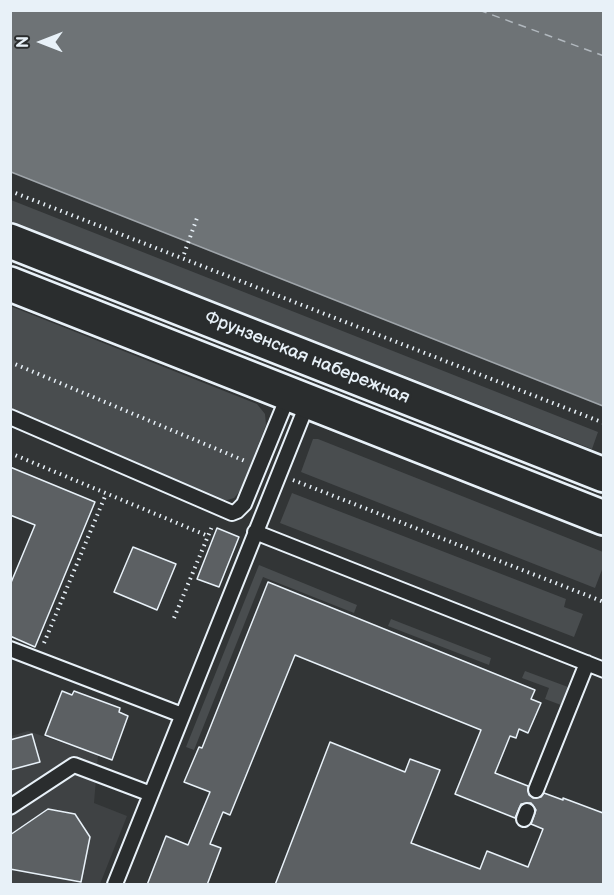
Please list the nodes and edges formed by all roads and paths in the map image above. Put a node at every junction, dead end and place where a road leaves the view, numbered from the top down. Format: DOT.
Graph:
graph roads {
  1 [pos="10,191"];
  2 [pos="197,218"];
  3 [pos="10,241"];
  4 [pos="184,254"];
  5 [pos="10,285"];
  6 [pos="10,362"];
  7 [pos="299,398"];
  8 [pos="10,417"];
  9 [pos="603,423"];
  10 [pos="10,453"];
  11 [pos="260,467"];
  12 [pos="278,474"];
  13 [pos="603,475"];
  14 [pos="106,494"];
  15 [pos="603,518"];
  16 [pos="215,519"];
  17 [pos="255,532"];
  18 [pos="208,536"];
  19 [pos="603,602"];
  20 [pos="174,618"];
  21 [pos="10,649"];
  22 [pos="37,660"];
  23 [pos="587,663"];
  24 [pos="603,670"];
  25 [pos="182,715"];
  26 [pos="536,790"];
  27 [pos="151,794"];
  28 [pos="10,807"];
  29 [pos="115,885"];
  1 -- 9 [label="path"];
  2 -- 4 [label="path"];
  3 -- 13 [label="main road, Фрунзенская набережная"];
  5 -- 7 [label="main road"];
  6 -- 11 [label="path"];
  7 -- 11 [label="lane"];
  7 -- 12 [label="lane"];
  7 -- 15 [label="main road"];
  8 -- 11 [label="lane"];
  10 -- 14 [label="path"];
  12 -- 17 [label="lane"];
  12 -- 19 [label="path"];
  14 -- 18 [label="path"];
  14 -- 22 [label="path"];
  16 -- 18 [label="path"];
  17 -- 23 [label="lane"];
  17 -- 25 [label="lane"];
  18 -- 20 [label="path"];
  21 -- 22 [label="lane"];
  22 -- 25 [label="lane"];
  23 -- 24 [label="lane"];
  23 -- 26 [label="lane"];
  25 -- 27 [label="lane"];
  27 -- 28 [label="lane"];
  27 -- 29 [label="lane"];
}
